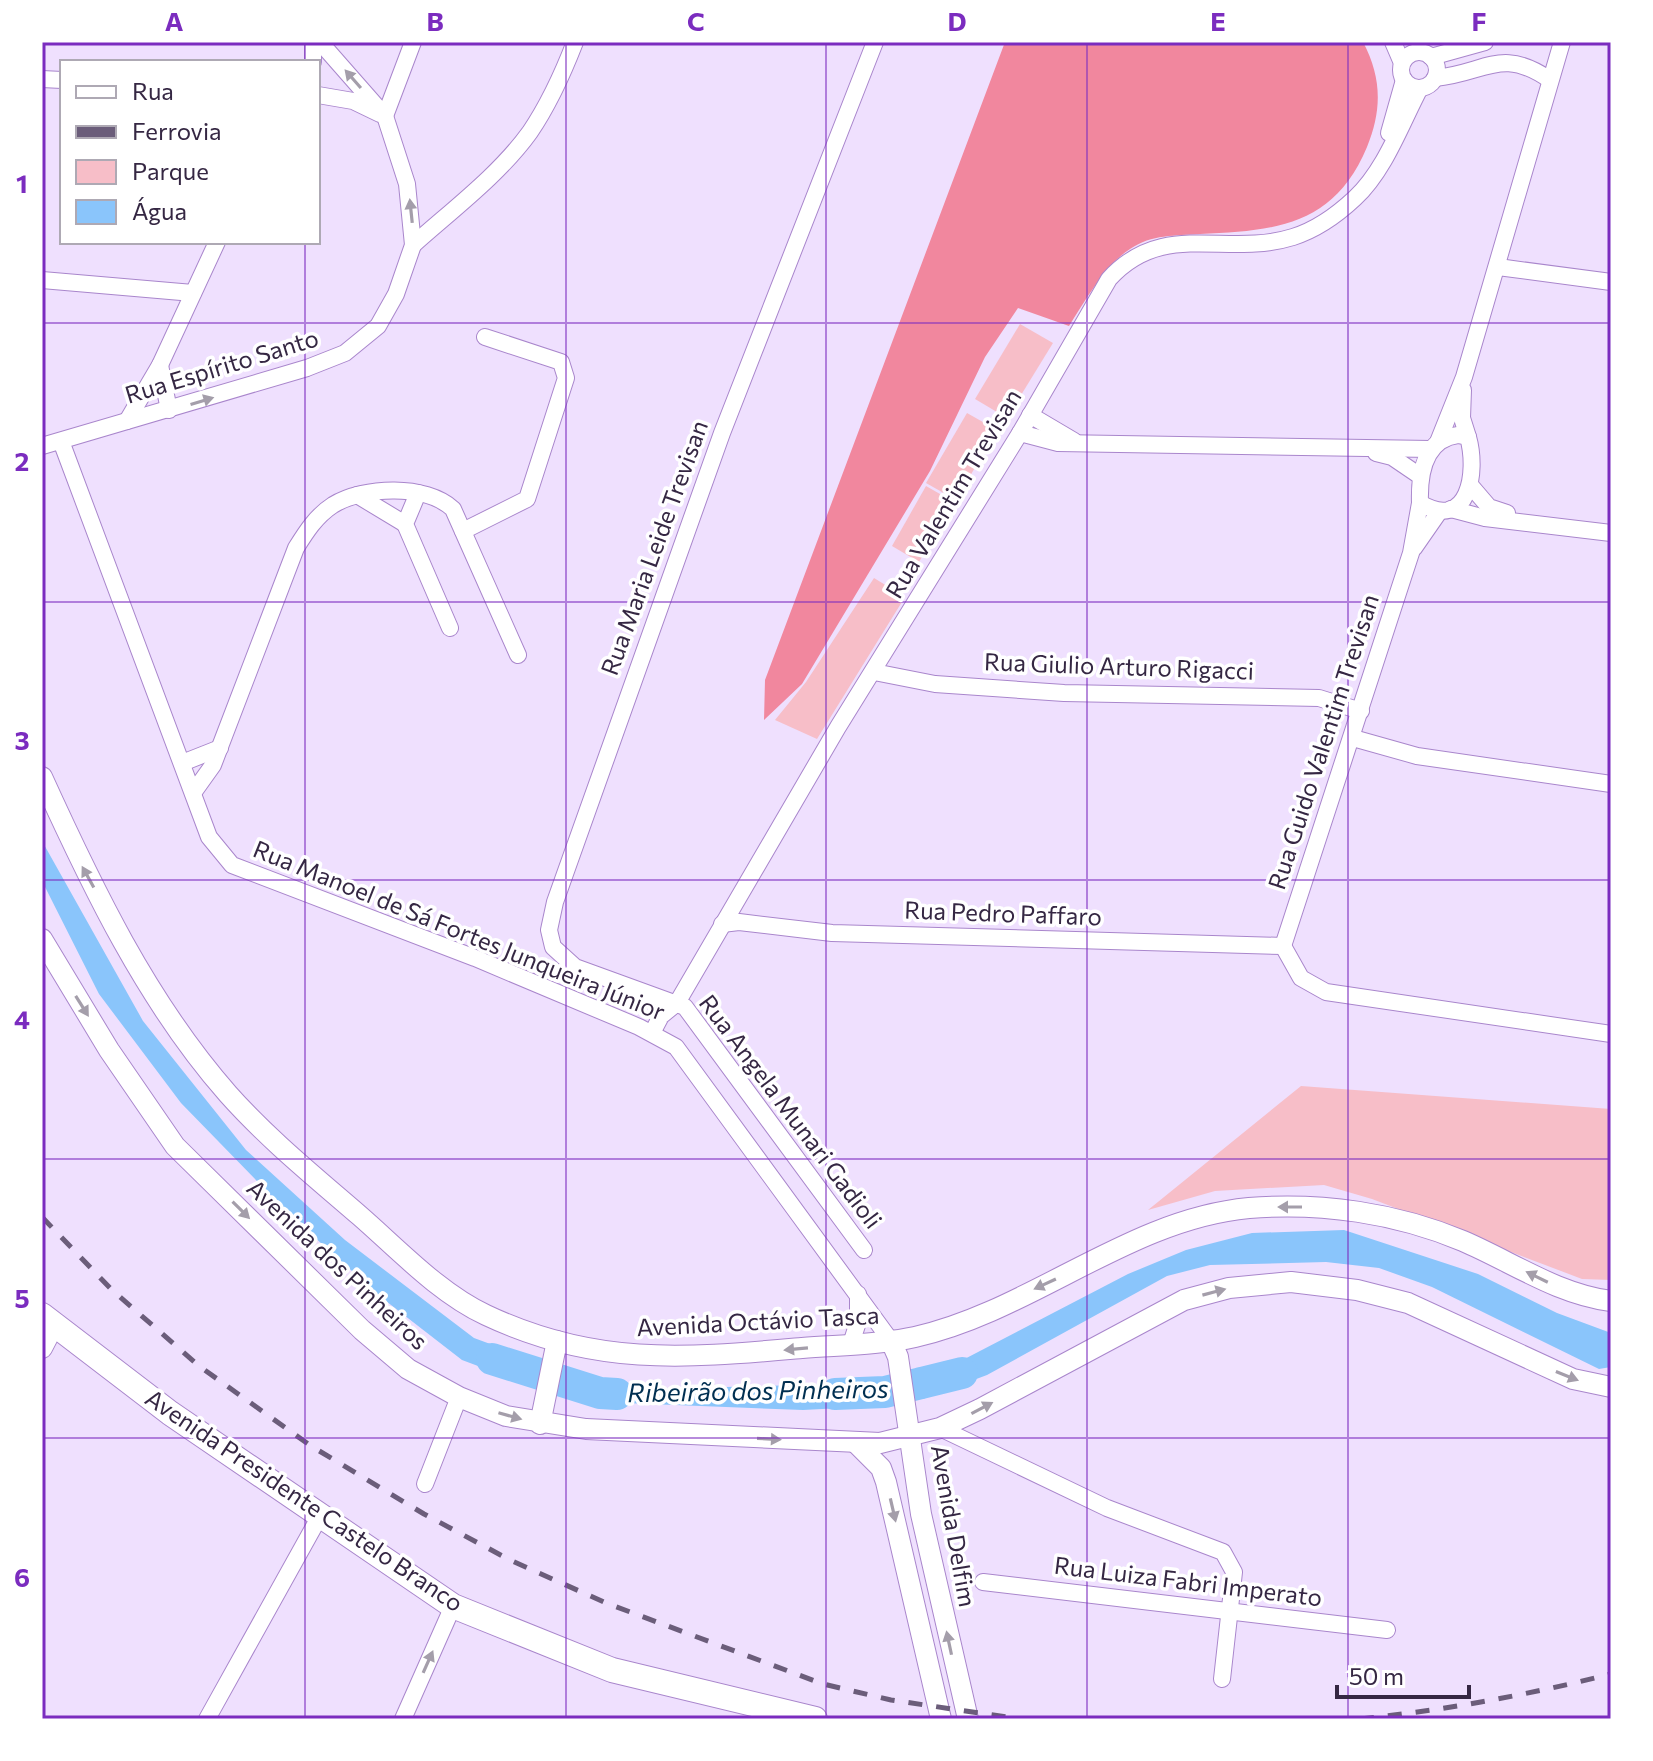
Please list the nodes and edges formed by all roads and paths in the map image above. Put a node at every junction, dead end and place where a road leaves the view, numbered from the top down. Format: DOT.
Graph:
graph roads {
  1 [pos="320,42"];
  2 [pos="413,42"];
  3 [pos="575,42"];
  4 [pos="875,42"];
  5 [pos="1393,42"];
  6 [pos="1485,42"];
  7 [pos="1562,42"];
  8 [pos="1420,50"];
  9 [pos="1403,72"];
  10 [pos="1435,78"];
  11 [pos="1550,80"];
  12 [pos="1420,88"];
  13 [pos="320,95"];
  14 [pos="385,116"];
  15 [pos="1381,162"];
  16 [pos="216,244"];
  17 [pos="413,245"];
  18 [pos="1498,267"];
  19 [pos="42,280"];
  20 [pos="1611,282"];
  21 [pos="193,293"];
  22 [pos="485,337"];
  23 [pos="160,365"];
  24 [pos="1464,377"];
  25 [pos="169,410"];
  26 [pos="1030,415"];
  27 [pos="127,421"];
  28 [pos="1020,433"];
  29 [pos="1468,437"];
  30 [pos="61,441"];
  31 [pos="1074,441"];
  32 [pos="42,446"];
  33 [pos="1434,446"];
  34 [pos="1363,450"];
  35 [pos="1420,476"];
  36 [pos="1471,486"];
  37 [pos="418,493"];
  38 [pos="356,495"];
  39 [pos="1420,503"];
  40 [pos="1445,511"];
  41 [pos="1532,521"];
  42 [pos="405,524"];
  43 [pos="463,531"];
  44 [pos="1611,533"];
  45 [pos="1411,553"];
  46 [pos="450,628"];
  47 [pos="518,655"];
  48 [pos="874,672"];
  49 [pos="1361,711"];
  50 [pos="1353,738"];
  51 [pos="220,748"];
  52 [pos="182,763"];
  53 [pos="42,777"];
  54 [pos="1611,784"];
  55 [pos="193,793"];
  56 [pos="722,924"];
  57 [pos="42,939"];
  58 [pos="1283,946"];
  59 [pos="677,1003"];
  60 [pos="652,1033"];
  61 [pos="1611,1034"];
  62 [pos="864,1250"];
  63 [pos="858,1294"];
  64 [pos="1611,1301"];
  65 [pos="48,1320"];
  66 [pos="557,1341"];
  67 [pos="851,1344"];
  68 [pos="42,1348"];
  69 [pos="894,1349"];
  70 [pos="1611,1387"];
  71 [pos="459,1397"];
  72 [pos="541,1418"];
  73 [pos="940,1428"];
  74 [pos="910,1437"];
  75 [pos="857,1444"];
  76 [pos="425,1484"];
  77 [pos="321,1514"];
  78 [pos="983,1582"];
  79 [pos="453,1606"];
  80 [pos="1232,1612"];
  81 [pos="1387,1630"];
  82 [pos="1222,1679"];
  83 [pos="207,1719"];
  84 [pos="403,1719"];
  85 [pos="815,1719"];
  86 [pos="941,1719"];
  87 [pos="968,1719"];
  14 -- 1 [label="street, Rua Espírito Santo, one-way"];
  2 -- 14 [label="street"];
  3 -- 17 [label="street"];
  4 -- 59 [label="street, Rua Maria Leide Trevisan"];
  5 -- 9 [label="street"];
  6 -- 8 [label="street"];
  7 -- 11 [label="street"];
  8 -- 9 [label="street"];
  8 -- 10 [label="street"];
  9 -- 12 [label="street"];
  9 -- 15 [label="street, Rua Valentim Trevisan"];
  10 -- 11 [label="street"];
  10 -- 12 [label="street"];
  11 -- 18 [label="street"];
  12 -- 15 [label="street, Rua Valentim Trevisan"];
  13 -- 14 [label="street"];
  17 -- 14 [label="street, Rua Espírito Santo, one-way"];
  15 -- 26 [label="street, Rua Valentim Trevisan"];
  16 -- 21 [label="street"];
  25 -- 17 [label="street, Rua Espírito Santo, one-way"];
  18 -- 20 [label="street"];
  18 -- 24 [label="street"];
  19 -- 21 [label="street"];
  21 -- 23 [label="street"];
  22 -- 43 [label="street"];
  23 -- 25 [label="street"];
  23 -- 27 [label="street"];
  24 -- 29 [label="street"];
  24 -- 33 [label="street"];
  25 -- 27 [label="street, Rua Espírito Santo"];
  26 -- 28 [label="street, Rua Valentim Trevisan"];
  26 -- 31 [label="street"];
  27 -- 30 [label="street, Rua Espírito Santo"];
  28 -- 31 [label="street"];
  28 -- 48 [label="street, Rua Valentim Trevisan"];
  29 -- 33 [label="street"];
  29 -- 36 [label="street"];
  30 -- 32 [label="street, Rua Espírito Santo"];
  30 -- 52 [label="street, Rua Manoel de Sá Fortes Junqueira Júnior"];
  31 -- 34 [label="street"];
  33 -- 34 [label="street"];
  33 -- 35 [label="street"];
  34 -- 35 [label="street"];
  35 -- 39 [label="street, Rua Guido Valentim Trevisan"];
  36 -- 40 [label="street, Rua Guido Valentim Trevisan"];
  36 -- 41 [label="street"];
  37 -- 38 [label="street"];
  37 -- 42 [label="street"];
  37 -- 43 [label="street"];
  38 -- 42 [label="street"];
  38 -- 51 [label="street"];
  39 -- 40 [label="street"];
  39 -- 45 [label="street, Rua Guido Valentim Trevisan"];
  40 -- 41 [label="street"];
  40 -- 45 [label="street, Rua Guido Valentim Trevisan"];
  41 -- 44 [label="street"];
  42 -- 46 [label="street"];
  43 -- 47 [label="street"];
  45 -- 49 [label="street, Rua Guido Valentim Trevisan"];
  48 -- 49 [label="street, Rua Giulio Arturo Rigacci"];
  48 -- 56 [label="street, Rua Valentim Trevisan"];
  49 -- 50 [label="street, Rua Guido Valentim Trevisan"];
  50 -- 54 [label="street"];
  50 -- 58 [label="street, Rua Guido Valentim Trevisan"];
  51 -- 52 [label="street"];
  51 -- 55 [label="street"];
  52 -- 55 [label="street, Rua Manoel de Sá Fortes Junqueira Júnior"];
  66 -- 53 [label="street, Avenida Octávio Tasca, one-way"];
  55 -- 60 [label="street, Rua Manoel de Sá Fortes Junqueira Júnior"];
  56 -- 58 [label="street, Rua Pedro Paffaro"];
  56 -- 59 [label="street, Rua Valentim Trevisan"];
  57 -- 71 [label="street, Avenida dos Pinheiros, one-way"];
  58 -- 61 [label="street"];
  59 -- 60 [label="street, Rua Valentim Trevisan"];
  59 -- 62 [label="street, Rua Angela Munari Gadioli"];
  60 -- 63 [label="street, Rua Manoel de Sá Fortes Junqueira Júnior"];
  63 -- 67 [label="street"];
  63 -- 69 [label="street, Rua Manoel de Sá Fortes Junqueira Júnior"];
  64 -- 69 [label="street, Avenida Octávio Tasca, one-way"];
  65 -- 68 [label="street"];
  65 -- 77 [label="main road, Avenida Presidente Castelo Branco"];
  67 -- 66 [label="street, Avenida Octávio Tasca, one-way"];
  66 -- 72 [label="street"];
  67 -- 69 [label="street, Avenida Octávio Tasca"];
  69 -- 74 [label="street, Avenida Delfim"];
  73 -- 70 [label="street, Avenida dos Pinheiros, one-way"];
  71 -- 72 [label="street, Avenida dos Pinheiros, one-way"];
  71 -- 76 [label="street"];
  72 -- 75 [label="street, Avenida dos Pinheiros, one-way"];
  73 -- 74 [label="street, Avenida dos Pinheiros"];
  73 -- 80 [label="street"];
  74 -- 75 [label="street, Avenida dos Pinheiros"];
  87 -- 74 [label="street, Avenida Delfim, one-way"];
  75 -- 86 [label="street, one-way"];
  77 -- 79 [label="main road, Avenida Presidente Castelo Branco"];
  77 -- 83 [label="street"];
  78 -- 80 [label="street, Rua Luiza Fabri Imperato"];
  84 -- 79 [label="street, one-way"];
  79 -- 85 [label="main road, Avenida Presidente Castelo Branco"];
  80 -- 81 [label="street, Rua Luiza Fabri Imperato"];
  80 -- 82 [label="street"];
}
